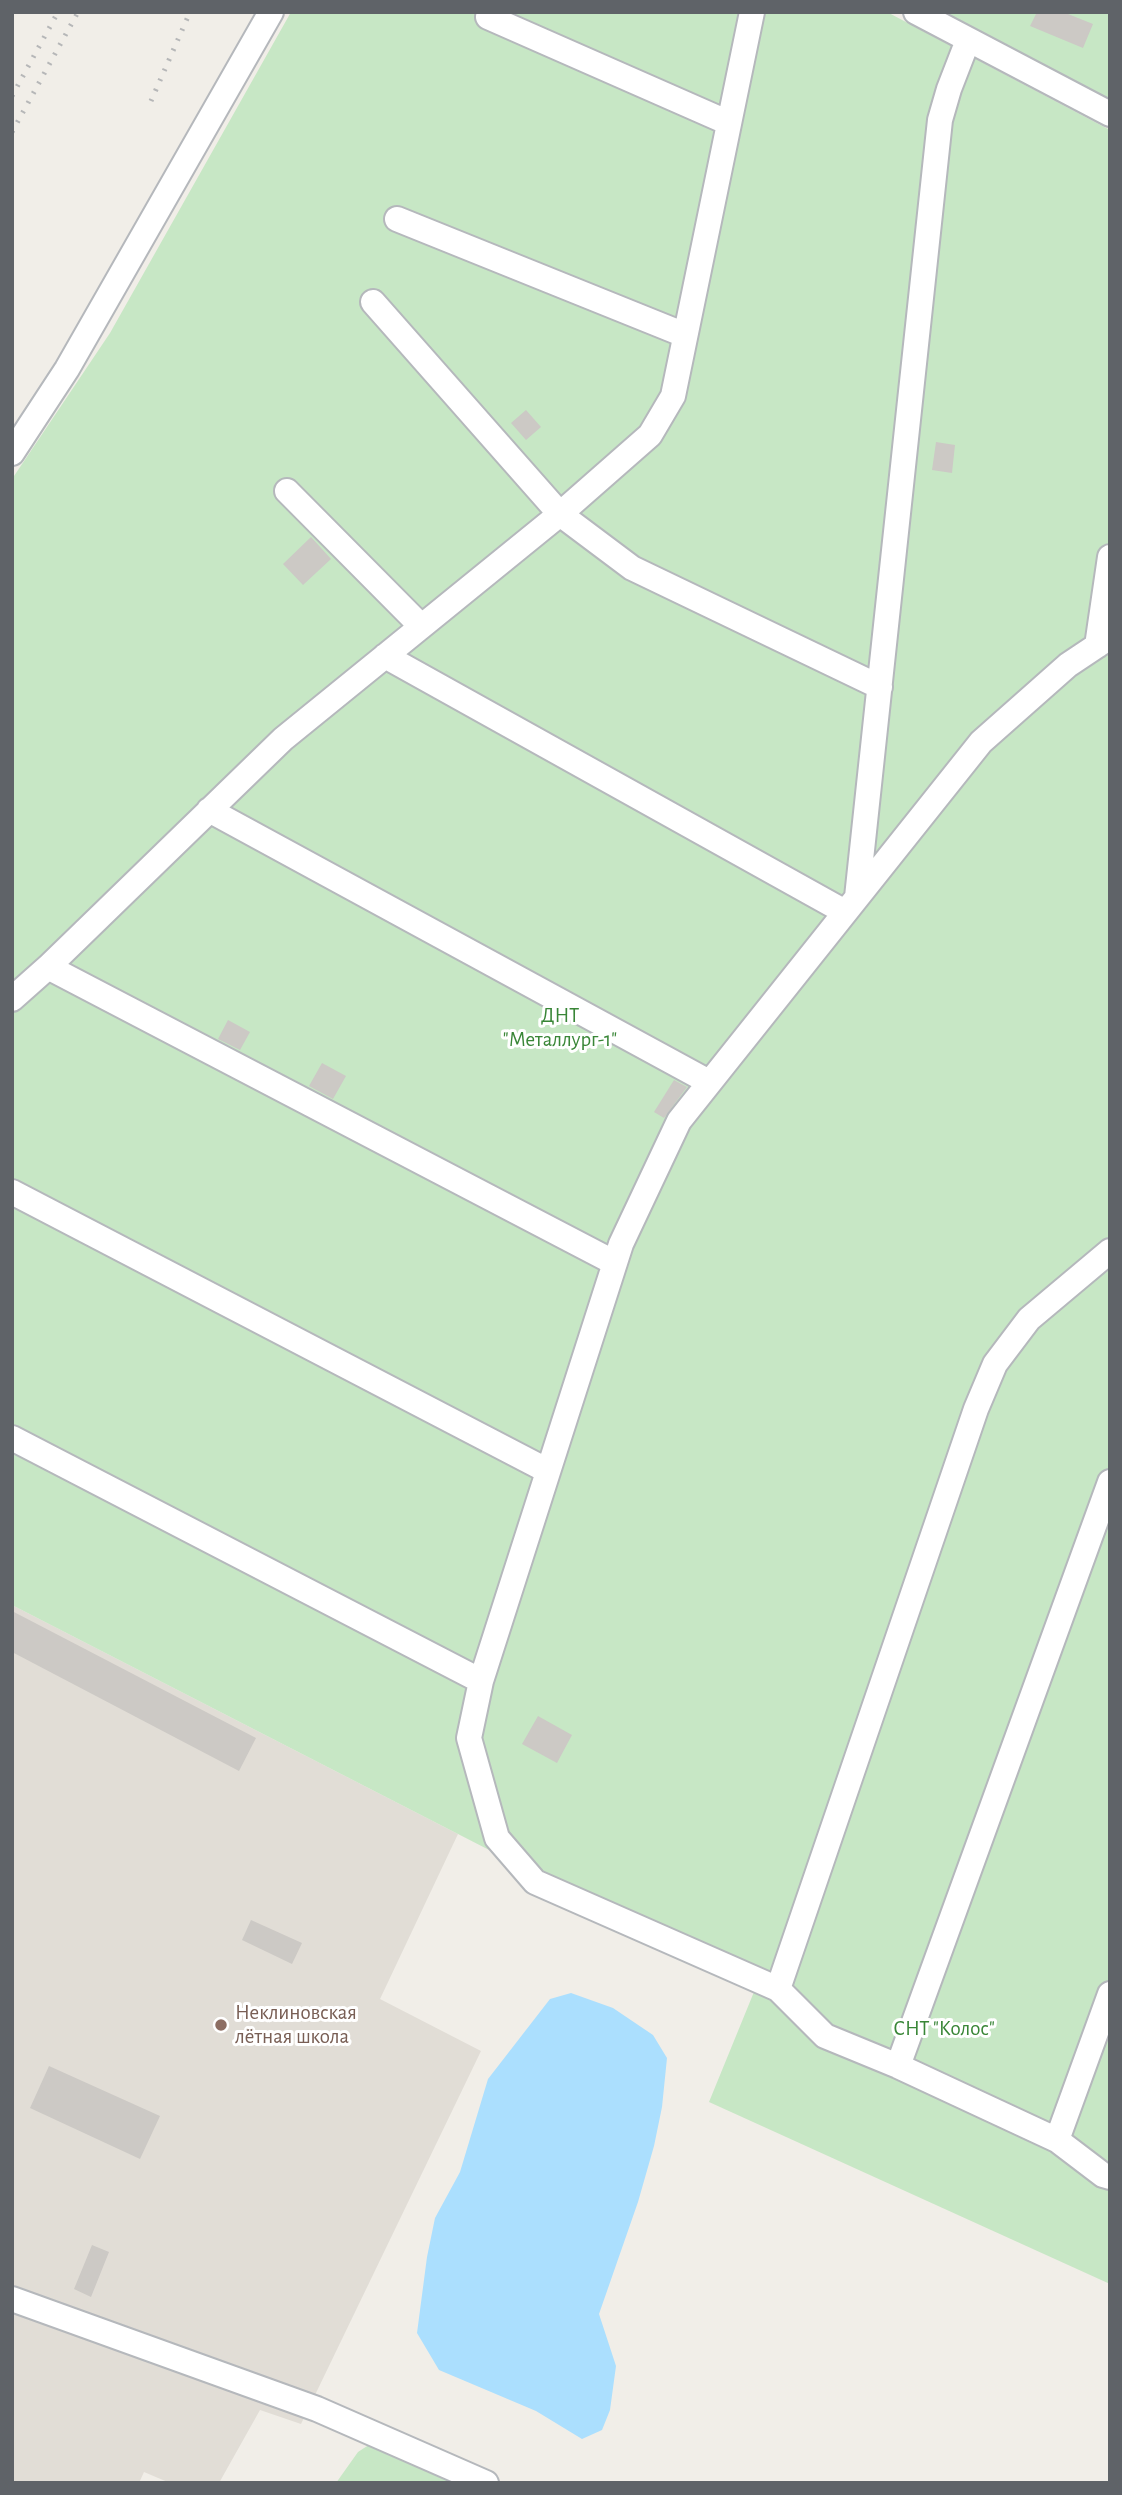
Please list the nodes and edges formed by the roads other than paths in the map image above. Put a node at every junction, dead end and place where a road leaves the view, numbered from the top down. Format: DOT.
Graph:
graph roads {
  1 [pos="271,12"];
  2 [pos="752,12"];
  3 [pos="916,12"];
  4 [pos="488,17"];
  5 [pos="968,40"];
  6 [pos="1110,114"];
  7 [pos="729,124"];
  8 [pos="397,219"];
  9 [pos="373,302"];
  10 [pos="685,335"];
  11 [pos="12,453"];
  12 [pos="287,491"];
  13 [pos="560,514"];
  14 [pos="1110,557"];
  15 [pos="421,626"];
  16 [pos="1103,642"];
  17 [pos="385,656"];
  18 [pos="880,687"];
  19 [pos="209,810"];
  20 [pos="851,904"];
  21 [pos="48,967"];
  22 [pos="12,999"];
  23 [pos="709,1082"];
  24 [pos="12,1192"];
  25 [pos="1110,1251"];
  26 [pos="615,1263"];
  27 [pos="12,1438"];
  28 [pos="548,1471"];
  29 [pos="1110,1482"];
  30 [pos="481,1681"];
  31 [pos="778,1989"];
  32 [pos="1110,1994"];
  33 [pos="898,2066"];
  34 [pos="1057,2140"];
  35 [pos="1110,2177"];
  36 [pos="12,2299"];
  37 [pos="486,2483"];
  1 -- 11 [label="street"];
  2 -- 7 [label="street"];
  3 -- 5 [label="street"];
  4 -- 7 [label="street"];
  5 -- 6 [label="street"];
  5 -- 18 [label="street"];
  7 -- 10 [label="street"];
  8 -- 10 [label="street"];
  9 -- 13 [label="street"];
  10 -- 13 [label="street"];
  12 -- 15 [label="street"];
  13 -- 15 [label="street"];
  13 -- 18 [label="street"];
  14 -- 16 [label="street"];
  15 -- 17 [label="street"];
  16 -- 20 [label="street"];
  17 -- 19 [label="street"];
  17 -- 20 [label="street"];
  18 -- 20 [label="street"];
  19 -- 21 [label="street"];
  19 -- 23 [label="street"];
  20 -- 23 [label="street"];
  21 -- 22 [label="street"];
  21 -- 26 [label="street"];
  23 -- 26 [label="street"];
  24 -- 28 [label="street"];
  25 -- 31 [label="street"];
  26 -- 28 [label="street"];
  27 -- 30 [label="street"];
  28 -- 30 [label="street"];
  29 -- 33 [label="street"];
  30 -- 31 [label="street"];
  31 -- 33 [label="street"];
  32 -- 34 [label="street"];
  33 -- 34 [label="street"];
  34 -- 35 [label="street"];
  36 -- 37 [label="street"];
}
